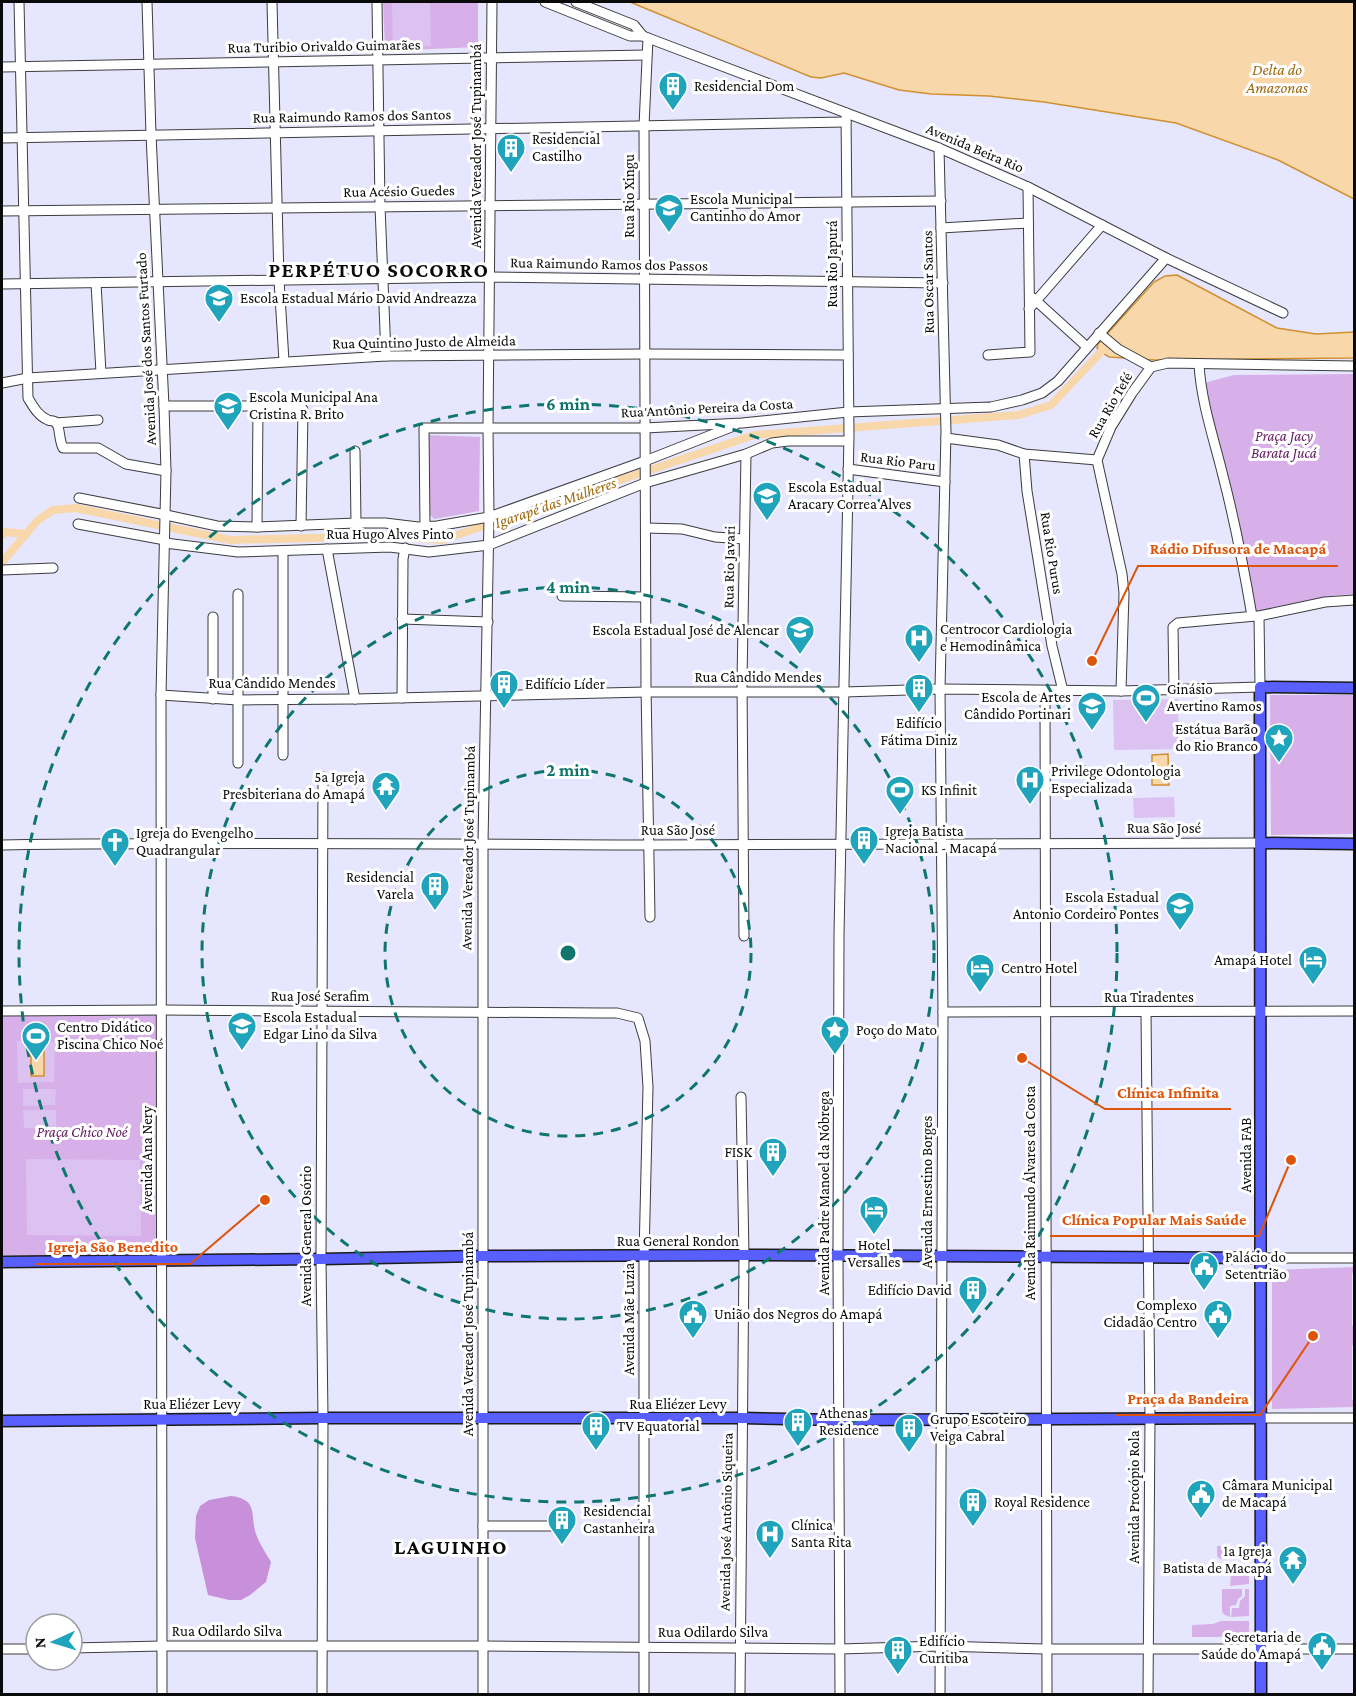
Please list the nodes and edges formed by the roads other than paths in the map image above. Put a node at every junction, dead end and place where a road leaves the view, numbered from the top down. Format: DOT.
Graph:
graph roads {
  1 [pos="19,2"];
  2 [pos="147,2"];
  3 [pos="272,2"];
  4 [pos="377,2"];
  5 [pos="492,2"];
  6 [pos="545,2"];
  7 [pos="576,2"];
  8 [pos="645,37"];
  9 [pos="647,55"];
  10 [pos="491,58"];
  11 [pos="378,60"];
  12 [pos="274,62"];
  13 [pos="149,64"];
  14 [pos="2,67"];
  15 [pos="20,67"];
  16 [pos="846,117"];
  17 [pos="644,126"];
  18 [pos="491,129"];
  19 [pos="379,131"];
  20 [pos="275,133"];
  21 [pos="151,135"];
  22 [pos="22,137"];
  23 [pos="2,138"];
  24 [pos="939,148"];
  25 [pos="1028,187"];
  26 [pos="847,201"];
  27 [pos="941,201"];
  28 [pos="644,204"];
  29 [pos="490,205"];
  30 [pos="380,206"];
  31 [pos="277,207"];
  32 [pos="154,209"];
  33 [pos="2,211"];
  34 [pos="24,211"];
  35 [pos="1028,223"];
  36 [pos="1102,225"];
  37 [pos="941,228"];
  38 [pos="1166,258"];
  39 [pos="490,277"];
  40 [pos="382,279"];
  41 [pos="279,280"];
  42 [pos="645,280"];
  43 [pos="157,281"];
  44 [pos="96,283"];
  45 [pos="847,283"];
  46 [pos="2,284"];
  47 [pos="25,284"];
  48 [pos="943,284"];
  49 [pos="1029,295"];
  50 [pos="1037,302"];
  51 [pos="1029,309"];
  52 [pos="1284,313"];
  53 [pos="1102,336"];
  54 [pos="1087,347"];
  55 [pos="489,354"];
  56 [pos="645,354"];
  57 [pos="848,355"];
  58 [pos="988,355"];
  59 [pos="386,356"];
  60 [pos="284,361"];
  61 [pos="1199,364"];
  62 [pos="1354,366"];
  63 [pos="1151,367"];
  64 [pos="161,369"];
  65 [pos="101,373"];
  66 [pos="28,378"];
  67 [pos="2,383"];
  68 [pos="164,406"];
  69 [pos="258,406"];
  70 [pos="946,411"];
  71 [pos="848,414"];
  72 [pos="98,420"];
  73 [pos="56,423"];
  74 [pos="742,423"];
  75 [pos="489,428"];
  76 [pos="645,428"];
  77 [pos="946,435"];
  78 [pos="848,438"];
  79 [pos="355,450"];
  80 [pos="746,454"];
  81 [pos="1024,454"];
  82 [pos="1097,460"];
  83 [pos="645,465"];
  84 [pos="848,469"];
  85 [pos="166,471"];
  86 [pos="645,482"];
  87 [pos="945,482"];
  88 [pos="79,498"];
  89 [pos="166,517"];
  90 [pos="489,519"];
  91 [pos="356,523"];
  92 [pos="78,524"];
  93 [pos="301,526"];
  94 [pos="257,527"];
  95 [pos="425,527"];
  96 [pos="646,528"];
  97 [pos="165,539"];
  98 [pos="744,539"];
  99 [pos="489,541"];
  100 [pos="405,548"];
  101 [pos="327,549"];
  102 [pos="283,552"];
  103 [pos="53,568"];
  104 [pos="2,570"];
  105 [pos="238,594"];
  106 [pos="562,596"];
  107 [pos="646,597"];
  108 [pos="1354,600"];
  109 [pos="1256,616"];
  110 [pos="213,617"];
  111 [pos="402,619"];
  112 [pos="488,622"];
  113 [pos="1260,687"];
  114 [pos="1354,688"];
  115 [pos="646,689"];
  116 [pos="940,690"];
  117 [pos="1174,690"];
  118 [pos="1121,691"];
  119 [pos="742,692"];
  120 [pos="844,692"];
  121 [pos="1045,692"];
  122 [pos="1063,692"];
  123 [pos="161,695"];
  124 [pos="485,695"];
  125 [pos="402,698"];
  126 [pos="213,699"];
  127 [pos="282,699"];
  128 [pos="355,699"];
  129 [pos="238,700"];
  130 [pos="283,755"];
  131 [pos="238,763"];
  132 [pos="323,777"];
  133 [pos="162,843"];
  134 [pos="840,843"];
  135 [pos="1045,843"];
  136 [pos="1260,843"];
  137 [pos="322,844"];
  138 [pos="483,844"];
  139 [pos="744,844"];
  140 [pos="1354,844"];
  141 [pos="2,845"];
  142 [pos="648,845"];
  143 [pos="942,845"];
  144 [pos="650,917"];
  145 [pos="744,936"];
  146 [pos="162,1010"];
  147 [pos="2,1011"];
  148 [pos="322,1011"];
  149 [pos="1261,1011"];
  150 [pos="1354,1011"];
  151 [pos="482,1012"];
  152 [pos="943,1012"];
  153 [pos="1146,1012"];
  154 [pos="1044,1013"];
  155 [pos="638,1018"];
  156 [pos="741,1097"];
  157 [pos="744,1255"];
  158 [pos="483,1256"];
  159 [pos="644,1256"];
  160 [pos="838,1256"];
  161 [pos="942,1257"];
  162 [pos="1045,1257"];
  163 [pos="1148,1257"];
  164 [pos="1260,1258"];
  165 [pos="1354,1258"];
  166 [pos="321,1259"];
  167 [pos="162,1260"];
  168 [pos="2,1262"];
  169 [pos="323,1418"];
  170 [pos="743,1418"];
  171 [pos="1150,1418"];
  172 [pos="1260,1418"];
  173 [pos="1354,1418"];
  174 [pos="162,1419"];
  175 [pos="483,1419"];
  176 [pos="644,1419"];
  177 [pos="941,1419"];
  178 [pos="1047,1419"];
  179 [pos="839,1420"];
  180 [pos="2,1421"];
  181 [pos="483,1526"];
  182 [pos="556,1526"];
  183 [pos="162,1646"];
  184 [pos="321,1646"];
  185 [pos="483,1646"];
  186 [pos="644,1647"];
  187 [pos="740,1647"];
  188 [pos="940,1647"];
  189 [pos="84,1648"];
  190 [pos="840,1648"];
  191 [pos="1260,1648"];
  192 [pos="1354,1648"];
  193 [pos="2,1649"];
  194 [pos="24,1649"];
  195 [pos="1046,1649"];
  196 [pos="1148,1649"];
  197 [pos="162,1695"];
  198 [pos="322,1695"];
  199 [pos="483,1695"];
  200 [pos="644,1695"];
  201 [pos="740,1695"];
  202 [pos="840,1695"];
  203 [pos="940,1695"];
  204 [pos="1047,1695"];
  205 [pos="1148,1695"];
  206 [pos="1261,1695"];
  1 -- 15 [label="street"];
  2 -- 13 [label="street, Avenida José dos Santos Furtado"];
  3 -- 12 [label="street"];
  4 -- 11 [label="street"];
  5 -- 10 [label="street, Avenida Vereador José Tupinambá"];
  6 -- 8 [label="street, Avenida Beira Rio"];
  7 -- 8 [label="street, Avenida Beira Rio"];
  8 -- 9 [label="street, Rua Rio Xingu"];
  8 -- 16 [label="street, Avenida Beira Rio"];
  9 -- 10 [label="street, Rua Turibio Orivaldo Guimarães"];
  9 -- 17 [label="street, Rua Rio Xingu"];
  10 -- 11 [label="street, Rua Turibio Orivaldo Guimarães"];
  10 -- 18 [label="street, Avenida Vereador José Tupinambá"];
  11 -- 12 [label="street, Rua Turibio Orivaldo Guimarães"];
  11 -- 19 [label="street"];
  12 -- 13 [label="street, Rua Turibio Orivaldo Guimarães"];
  12 -- 20 [label="street"];
  13 -- 15 [label="street, Rua Turibio Orivaldo Guimarães"];
  13 -- 21 [label="street, Avenida José dos Santos Furtado"];
  14 -- 15 [label="street, Rua Turibio Orivaldo Guimarães"];
  15 -- 22 [label="street"];
  16 -- 17 [label="street, Rua Raimundo Ramos dos Santos"];
  16 -- 24 [label="street, Avenida Beira Rio"];
  16 -- 26 [label="street, Rua Rio Japurá"];
  17 -- 18 [label="street, Rua Raimundo Ramos dos Santos"];
  17 -- 28 [label="street, Rua Rio Xingu"];
  18 -- 19 [label="street, Rua Raimundo Ramos dos Santos"];
  18 -- 29 [label="street, Avenida Vereador José Tupinambá"];
  19 -- 20 [label="street, Rua Raimundo Ramos dos Santos"];
  19 -- 30 [label="street"];
  20 -- 21 [label="street, Rua Raimundo Ramos dos Santos"];
  20 -- 31 [label="street"];
  21 -- 22 [label="street, Rua Raimundo Ramos dos Santos"];
  21 -- 32 [label="street, Avenida José dos Santos Furtado"];
  22 -- 23 [label="street, Rua Raimundo Ramos dos Santos"];
  22 -- 34 [label="street"];
  24 -- 25 [label="street, Avenida Beira Rio"];
  24 -- 27 [label="street, Rua Oscar Santos"];
  25 -- 35 [label="street"];
  25 -- 36 [label="street, Avenida Beira Rio"];
  26 -- 27 [label="street, Rua Acésio Guedes"];
  26 -- 28 [label="street, Rua Acésio Guedes"];
  26 -- 45 [label="street, Rua Rio Japurá"];
  27 -- 37 [label="street, Rua Oscar Santos"];
  28 -- 29 [label="street, Rua Acésio Guedes"];
  28 -- 42 [label="street, Rua Rio Xingu"];
  29 -- 30 [label="street, Rua Acésio Guedes"];
  29 -- 39 [label="street, Avenida Vereador José Tupinambá"];
  30 -- 31 [label="street, Rua Acésio Guedes"];
  30 -- 40 [label="street"];
  31 -- 32 [label="street, Rua Acésio Guedes"];
  31 -- 41 [label="street"];
  32 -- 34 [label="street, Rua Acésio Guedes"];
  32 -- 43 [label="street, Avenida José dos Santos Furtado"];
  33 -- 34 [label="street, Rua Acésio Guedes"];
  34 -- 47 [label="street"];
  35 -- 37 [label="street"];
  35 -- 49 [label="street"];
  36 -- 38 [label="street, Avenida Beira Rio"];
  36 -- 50 [label="street"];
  37 -- 48 [label="street, Rua Oscar Santos"];
  38 -- 52 [label="street, Avenida Beira Rio"];
  38 -- 53 [label="street, Rua Antônio Pereira da Costa"];
  39 -- 40 [label="street, Rua Raimundo Ramos dos Passos"];
  39 -- 42 [label="street, Rua Raimundo Ramos dos Passos"];
  39 -- 55 [label="street, Avenida Vereador José Tupinambá"];
  40 -- 41 [label="street, Rua Raimundo Ramos dos Passos"];
  40 -- 59 [label="street"];
  41 -- 43 [label="street, Rua Raimundo Ramos dos Passos"];
  41 -- 60 [label="street"];
  42 -- 45 [label="street, Rua Raimundo Ramos dos Passos"];
  42 -- 56 [label="street, Rua Rio Xingu"];
  43 -- 44 [label="street, Rua Raimundo Ramos dos Passos"];
  43 -- 64 [label="street, Avenida José dos Santos Furtado"];
  44 -- 47 [label="street, Rua Raimundo Ramos dos Passos"];
  44 -- 65 [label="street"];
  45 -- 48 [label="street, Rua Raimundo Ramos dos Passos"];
  45 -- 57 [label="street, Rua Rio Japurá"];
  46 -- 47 [label="street, Rua Raimundo Ramos dos Passos"];
  47 -- 66 [label="street"];
  48 -- 70 [label="street, Rua Oscar Santos"];
  49 -- 50 [label="street"];
  49 -- 51 [label="street"];
  50 -- 51 [label="street"];
  50 -- 54 [label="street"];
  51 -- 58 [label="street"];
  53 -- 54 [label="street, Rua Antônio Pereira da Costa"];
  53 -- 63 [label="street"];
  54 -- 70 [label="street, Rua Antônio Pereira da Costa"];
  55 -- 56 [label="street, Rua Quintino Justo de Almeida"];
  55 -- 59 [label="street, Rua Quintino Justo de Almeida"];
  55 -- 75 [label="street, Avenida Vereador José Tupinambá"];
  56 -- 57 [label="street, Rua Quintino Justo de Almeida"];
  56 -- 76 [label="street, Rua Rio Xingu"];
  57 -- 71 [label="street, Rua Rio Japurá"];
  59 -- 60 [label="street, Rua Quintino Justo de Almeida"];
  60 -- 64 [label="street, Rua Quintino Justo de Almeida"];
  61 -- 62 [label="street"];
  61 -- 63 [label="street, Rua Rio Tefé"];
  61 -- 109 [label="street"];
  63 -- 82 [label="street, Rua Rio Tefé"];
  64 -- 65 [label="street, Rua Quintino Justo de Almeida"];
  64 -- 68 [label="street, Avenida José dos Santos Furtado"];
  65 -- 66 [label="street, Rua Quintino Justo de Almeida"];
  66 -- 67 [label="street, Rua Quintino Justo de Almeida"];
  66 -- 73 [label="street"];
  68 -- 69 [label="street"];
  68 -- 85 [label="street, Avenida José dos Santos Furtado"];
  69 -- 93 [label="street"];
  69 -- 94 [label="street"];
  70 -- 71 [label="street, Rua Antônio Pereira da Costa"];
  70 -- 77 [label="street, Rua Oscar Santos"];
  71 -- 74 [label="street, Rua Antônio Pereira da Costa"];
  71 -- 78 [label="street, Rua Rio Japurá"];
  72 -- 73 [label="street"];
  73 -- 85 [label="street"];
  74 -- 76 [label="street, Rua Antônio Pereira da Costa"];
  74 -- 83 [label="street, Rua Hugo Alves Pinto"];
  75 -- 76 [label="street, Rua Antônio Pereira da Costa"];
  75 -- 90 [label="street, Avenida Vereador José Tupinambá"];
  75 -- 95 [label="street, Rua Antônio Pereira da Costa"];
  76 -- 83 [label="street, Rua Rio Xingu"];
  77 -- 81 [label="street"];
  77 -- 87 [label="street"];
  78 -- 80 [label="street, Rua Hugo Alves Pinto"];
  78 -- 84 [label="street"];
  79 -- 91 [label="street"];
  80 -- 86 [label="street, Rua Hugo Alves Pinto"];
  80 -- 98 [label="street, Rua Rio Javari"];
  81 -- 82 [label="street"];
  81 -- 122 [label="street, Rua Rio Purus"];
  82 -- 118 [label="street, Rua Rio Tefé"];
  83 -- 86 [label="street"];
  83 -- 90 [label="street, Rua Hugo Alves Pinto"];
  84 -- 87 [label="street, Rua Rio Paru"];
  84 -- 120 [label="street"];
  85 -- 89 [label="street, Avenida José dos Santos Furtado"];
  86 -- 96 [label="street"];
  86 -- 99 [label="street, Rua Hugo Alves Pinto"];
  87 -- 116 [label="street"];
  88 -- 89 [label="street, Rua Hugo Alves Pinto"];
  89 -- 94 [label="street, Rua Hugo Alves Pinto"];
  89 -- 97 [label="street, Avenida José dos Santos Furtado"];
  90 -- 95 [label="street, Rua Hugo Alves Pinto"];
  90 -- 99 [label="street, Avenida Vereador José Tupinambá"];
  91 -- 93 [label="street, Rua Hugo Alves Pinto"];
  91 -- 95 [label="street, Rua Hugo Alves Pinto"];
  92 -- 97 [label="street, Rua Hugo Alves Pinto"];
  93 -- 94 [label="street, Rua Hugo Alves Pinto"];
  96 -- 98 [label="street"];
  96 -- 107 [label="street"];
  97 -- 102 [label="street, Rua Hugo Alves Pinto"];
  97 -- 123 [label="street, Avenida José dos Santos Furtado"];
  98 -- 119 [label="street, Rua Rio Javari"];
  99 -- 100 [label="street, Rua Hugo Alves Pinto"];
  99 -- 112 [label="street, Avenida Vereador José Tupinambá"];
  100 -- 101 [label="street, Rua Hugo Alves Pinto"];
  100 -- 111 [label="street"];
  101 -- 102 [label="street, Rua Hugo Alves Pinto"];
  101 -- 128 [label="street"];
  102 -- 127 [label="street"];
  103 -- 104 [label="street"];
  105 -- 129 [label="street"];
  106 -- 107 [label="street"];
  107 -- 115 [label="street"];
  108 -- 109 [label="street"];
  109 -- 113 [label="street"];
  109 -- 117 [label="street"];
  110 -- 126 [label="street"];
  111 -- 112 [label="street"];
  111 -- 125 [label="street"];
  112 -- 124 [label="street, Avenida Vereador José Tupinambá"];
  113 -- 114 [label="main road, Rua Cândido Mendes"];
  113 -- 117 [label="street, Rua Cândido Mendes"];
  113 -- 136 [label="main road, Avenida FAB"];
  115 -- 119 [label="street, Rua Cândido Mendes"];
  115 -- 124 [label="street, Rua Cândido Mendes"];
  115 -- 142 [label="street"];
  116 -- 120 [label="street, Rua Cândido Mendes"];
  116 -- 121 [label="street, Rua Cândido Mendes"];
  116 -- 143 [label="street, Avenida Ernestino Borges"];
  117 -- 118 [label="street, Rua Cândido Mendes"];
  118 -- 122 [label="street, Rua Cândido Mendes"];
  119 -- 120 [label="street, Rua Cândido Mendes"];
  119 -- 139 [label="street"];
  120 -- 134 [label="street, Avenida Padre Manoel da Nóbrega"];
  121 -- 122 [label="street, Rua Cândido Mendes"];
  121 -- 135 [label="street, Avenida Raimundo Álvares da Costa"];
  123 -- 126 [label="street, Rua Cândido Mendes"];
  123 -- 133 [label="street, Avenida Ana Nery"];
  124 -- 125 [label="street, Rua Cândido Mendes"];
  124 -- 138 [label="street, Avenida Vereador José Tupinambá"];
  125 -- 128 [label="street, Rua Cândido Mendes"];
  126 -- 129 [label="street, Rua Cândido Mendes"];
  127 -- 128 [label="street, Rua Cândido Mendes"];
  127 -- 129 [label="street, Rua Cândido Mendes"];
  127 -- 130 [label="street"];
  129 -- 131 [label="street"];
  132 -- 137 [label="street, Avenida General Osório"];
  133 -- 137 [label="street, Rua São José"];
  133 -- 141 [label="street, Rua São José"];
  133 -- 146 [label="street, Avenida Ana Nery"];
  134 -- 139 [label="street, Rua São José"];
  134 -- 143 [label="street, Rua São José"];
  134 -- 160 [label="street, Avenida Padre Manoel da Nóbrega"];
  135 -- 136 [label="street, Rua São José"];
  135 -- 143 [label="street, Rua São José"];
  135 -- 154 [label="street, Avenida Raimundo Álvares da Costa"];
  136 -- 140 [label="main road, Rua São José"];
  136 -- 149 [label="main road, Avenida FAB"];
  137 -- 138 [label="street, Rua São José"];
  137 -- 148 [label="street, Avenida General Osório"];
  138 -- 142 [label="street, Rua São José"];
  138 -- 151 [label="street, Avenida Vereador José Tupinambá"];
  139 -- 142 [label="street, Rua São José"];
  139 -- 145 [label="street"];
  142 -- 144 [label="street"];
  143 -- 152 [label="street, Avenida Ernestino Borges"];
  146 -- 147 [label="street, Rua José Serafim"];
  146 -- 148 [label="street, Rua José Serafim"];
  146 -- 167 [label="street, Avenida Ana Nery"];
  148 -- 151 [label="street, Rua José Serafim"];
  148 -- 166 [label="street, Avenida General Osório"];
  149 -- 150 [label="street, Rua Tiradentes"];
  149 -- 153 [label="street, Rua Tiradentes"];
  149 -- 164 [label="main road, Avenida FAB"];
  151 -- 155 [label="street, Rua José Serafim"];
  151 -- 158 [label="street, Avenida Vereador José Tupinambá"];
  152 -- 154 [label="street, Rua Tiradentes"];
  152 -- 161 [label="street, Avenida Ernestino Borges"];
  153 -- 154 [label="street, Rua Tiradentes"];
  153 -- 163 [label="street, Avenida Procópio Rola"];
  154 -- 162 [label="street, Avenida Raimundo Álvares da Costa"];
  155 -- 159 [label="street, Avenida Mãe Luzia"];
  156 -- 157 [label="street, Avenida José Antônio Siqueira"];
  157 -- 159 [label="main road, Rua General Rondon"];
  157 -- 160 [label="main road, Rua General Rondon"];
  157 -- 170 [label="street, Avenida José Antônio Siqueira"];
  158 -- 159 [label="main road, Rua General Rondon"];
  158 -- 166 [label="main road, Rua General Rondon"];
  158 -- 175 [label="street, Avenida Vereador José Tupinambá"];
  159 -- 176 [label="street, Avenida Mãe Luzia"];
  160 -- 161 [label="main road, Rua General Rondon"];
  160 -- 179 [label="street, Avenida Padre Manoel da Nóbrega"];
  161 -- 162 [label="main road, Rua General Rondon"];
  161 -- 177 [label="street, Avenida Ernestino Borges"];
  162 -- 163 [label="main road, Rua General Rondon"];
  162 -- 178 [label="street, Avenida Raimundo Álvares da Costa"];
  163 -- 164 [label="main road, Rua General Rondon"];
  163 -- 171 [label="street, Avenida Procópio Rola"];
  164 -- 165 [label="street, Rua General Rondon"];
  164 -- 172 [label="main road, Avenida FAB"];
  166 -- 167 [label="main road, Rua General Rondon"];
  166 -- 169 [label="street, Avenida General Osório"];
  167 -- 168 [label="main road, Rua General Rondon"];
  167 -- 174 [label="street, Avenida Ana Nery"];
  169 -- 174 [label="main road, Rua Eliézer Levy"];
  169 -- 175 [label="main road, Rua Eliézer Levy"];
  169 -- 184 [label="street, Avenida General Osório"];
  170 -- 176 [label="main road, Rua Eliézer Levy"];
  170 -- 179 [label="main road, Rua Eliézer Levy"];
  170 -- 187 [label="street, Avenida José Antônio Siqueira"];
  171 -- 172 [label="main road, Rua Eliézer Levy"];
  171 -- 178 [label="main road, Rua Eliézer Levy"];
  171 -- 196 [label="street, Avenida Procópio Rola"];
  172 -- 173 [label="street, Rua Eliézer Levy"];
  172 -- 191 [label="main road, Avenida FAB"];
  174 -- 180 [label="main road, Rua Eliézer Levy"];
  174 -- 183 [label="street, Avenida Ana Nery"];
  175 -- 176 [label="main road, Rua Eliézer Levy"];
  175 -- 181 [label="street, Avenida Vereador José Tupinambá"];
  176 -- 186 [label="street, Avenida Mãe Luzia"];
  177 -- 178 [label="main road, Rua Eliézer Levy"];
  177 -- 179 [label="main road, Rua Eliézer Levy"];
  177 -- 188 [label="street, Avenida Ernestino Borges"];
  178 -- 195 [label="street, Avenida Raimundo Álvares da Costa"];
  179 -- 190 [label="street, Avenida Padre Manoel da Nóbrega"];
  181 -- 182 [label="street"];
  181 -- 185 [label="street, Avenida Vereador José Tupinambá"];
  183 -- 184 [label="street, Rua Odilardo Silva"];
  183 -- 189 [label="street, Rua Odilardo Silva"];
  183 -- 197 [label="street, Avenida Ana Nery"];
  184 -- 185 [label="street, Rua Odilardo Silva"];
  184 -- 198 [label="street, Avenida General Osório"];
  185 -- 186 [label="street, Rua Odilardo Silva"];
  185 -- 199 [label="street, Avenida Vereador José Tupinambá"];
  186 -- 187 [label="street, Rua Odilardo Silva"];
  186 -- 200 [label="street, Avenida Mãe Luzia"];
  187 -- 190 [label="street, Rua Odilardo Silva"];
  187 -- 201 [label="street, Avenida José Antônio Siqueira"];
  188 -- 190 [label="street, Rua Odilardo Silva"];
  188 -- 195 [label="street, Rua Odilardo Silva"];
  188 -- 203 [label="street, Avenida Ernestino Borges"];
  190 -- 202 [label="street, Avenida Padre Manoel da Nóbrega"];
  191 -- 192 [label="street, Rua Odilardo Silva"];
  191 -- 196 [label="street, Rua Odilardo Silva"];
  191 -- 206 [label="main road, Avenida FAB"];
  193 -- 194 [label="street"];
  195 -- 196 [label="street, Rua Odilardo Silva"];
  195 -- 204 [label="street, Avenida Raimundo Álvares da Costa"];
  196 -- 205 [label="street, Avenida Procópio Rola"];
}
